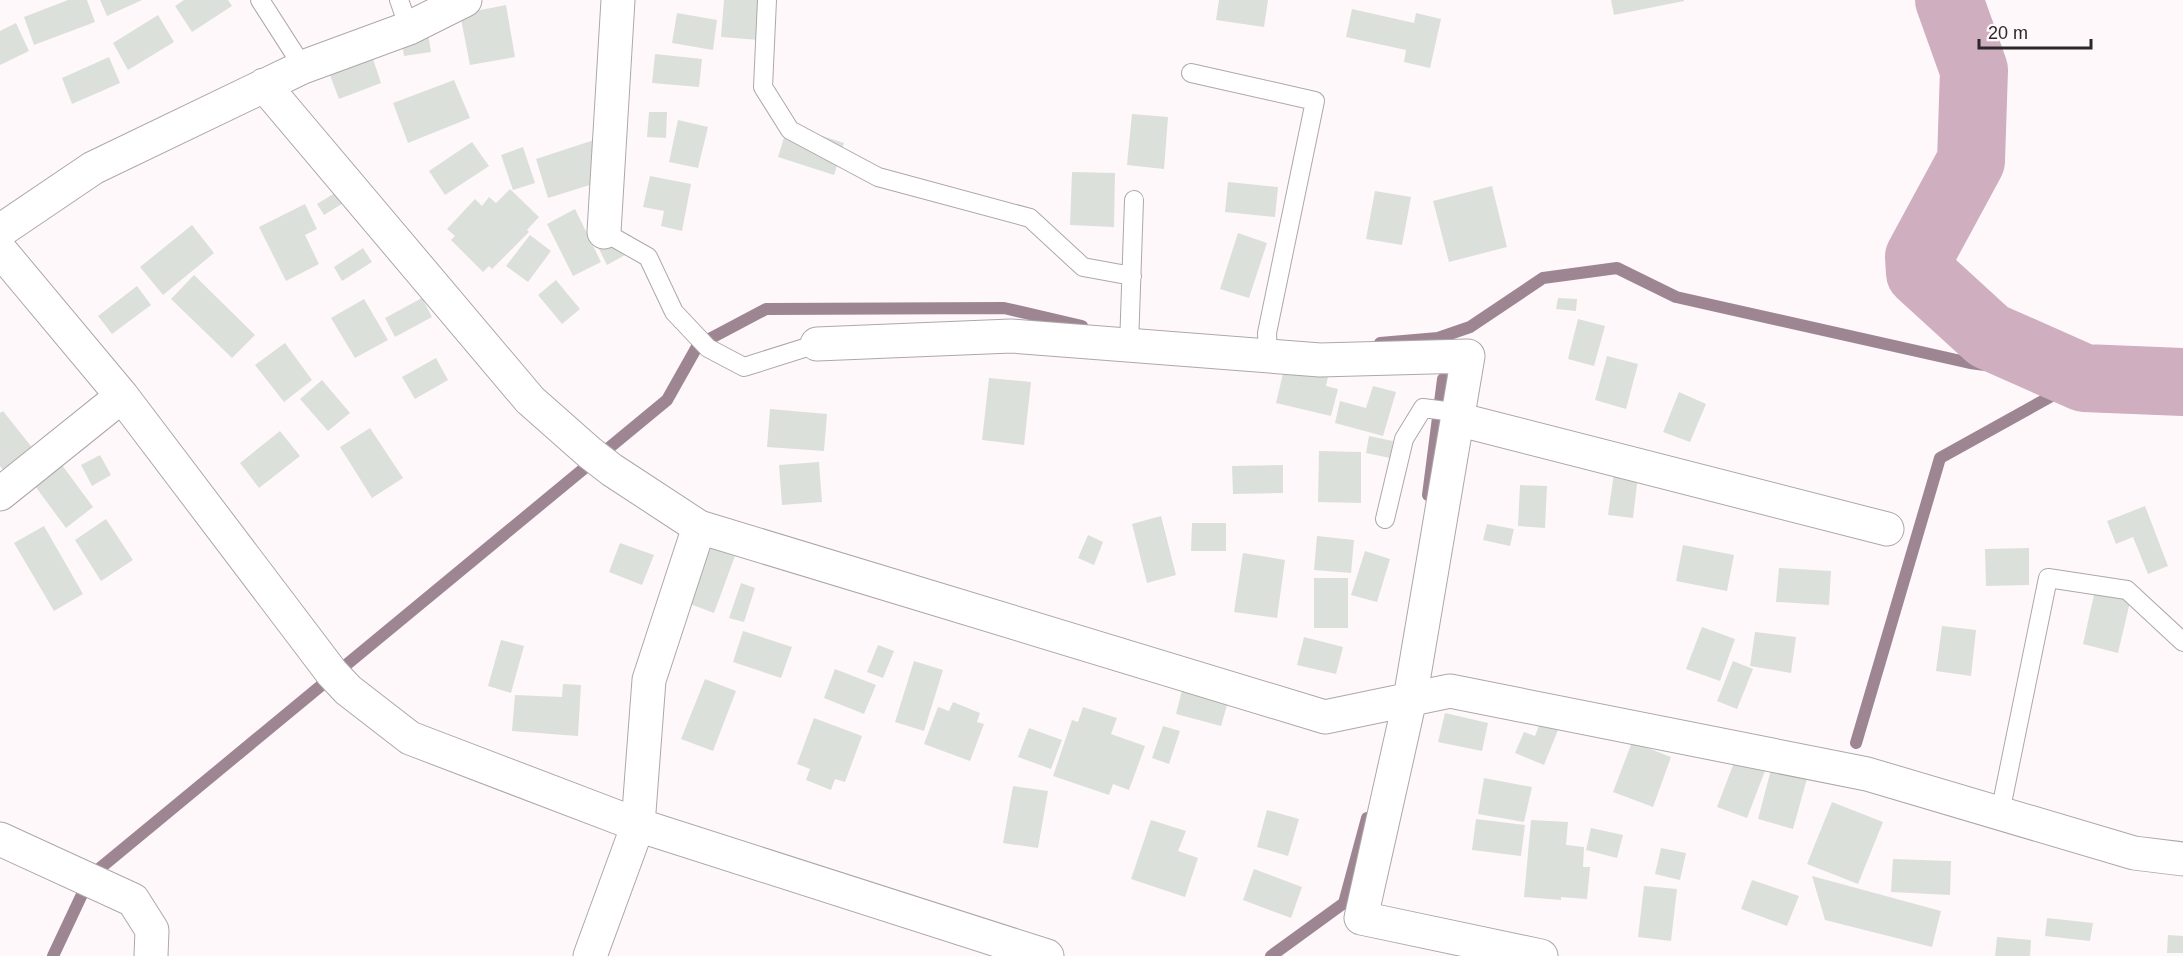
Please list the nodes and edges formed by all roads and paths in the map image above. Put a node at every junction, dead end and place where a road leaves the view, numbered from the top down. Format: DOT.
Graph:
graph roads {
  1 [pos="260,0"];
  2 [pos="465,0"];
  3 [pos="618,0"];
  4 [pos="767,0"];
  5 [pos="404,14"];
  6 [pos="303,67"];
  7 [pos="1191,73"];
  8 [pos="264,86"];
  9 [pos="1134,200"];
  10 [pos="0,231"];
  11 [pos="604,232"];
  12 [pos="0,250"];
  13 [pos="1132,276"];
  14 [pos="1130,335"];
  15 [pos="817,344"];
  16 [pos="1268,346"];
  17 [pos="122,396"];
  18 [pos="1451,415"];
  19 [pos="0,494"];
  20 [pos="1386,519"];
  21 [pos="699,527"];
  22 [pos="1887,529"];
  23 [pos="2183,642"];
  24 [pos="1410,699"];
  25 [pos="2000,813"];
  26 [pos="638,825"];
  27 [pos="7,851"];
  28 [pos="2183,859"];
  29 [pos="151,956"];
  30 [pos="591,956"];
  31 [pos="1047,956"];
  32 [pos="1541,956"];
  1 -- 6 [label="lane"];
  2 -- 5 [label="street"];
  3 -- 11 [label="street"];
  4 -- 13 [label="lane"];
  5 -- 6 [label="street"];
  6 -- 8 [label="street"];
  7 -- 16 [label="lane"];
  8 -- 10 [label="street"];
  8 -- 21 [label="street"];
  9 -- 13 [label="lane"];
  11 -- 15 [label="lane"];
  12 -- 17 [label="street"];
  13 -- 14 [label="lane"];
  14 -- 15 [label="street"];
  14 -- 16 [label="street"];
  16 -- 18 [label="street"];
  17 -- 19 [label="street"];
  17 -- 26 [label="street"];
  18 -- 20 [label="lane"];
  18 -- 22 [label="street"];
  18 -- 24 [label="street"];
  21 -- 24 [label="street"];
  21 -- 26 [label="street"];
  23 -- 25 [label="lane"];
  24 -- 25 [label="street"];
  24 -- 32 [label="street"];
  25 -- 28 [label="street"];
  26 -- 30 [label="street"];
  26 -- 31 [label="street"];
  27 -- 29 [label="street"];
}
